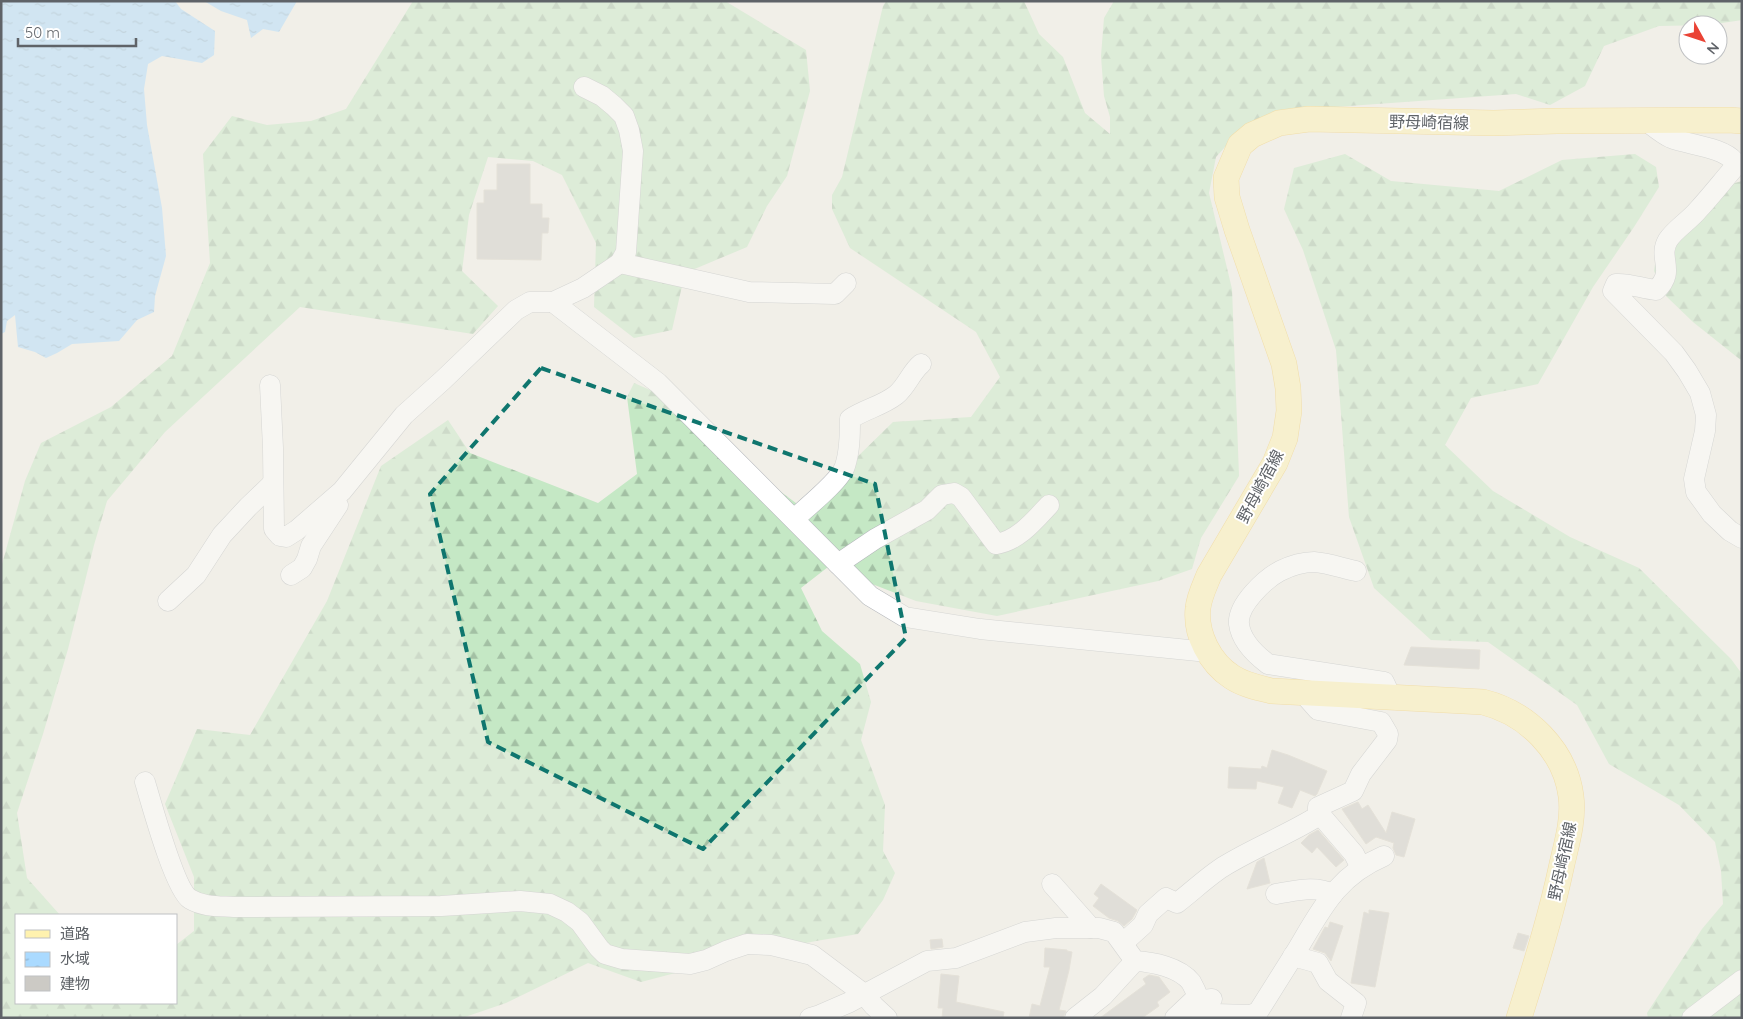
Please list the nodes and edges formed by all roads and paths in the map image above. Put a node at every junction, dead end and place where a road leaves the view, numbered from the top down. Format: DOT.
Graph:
graph roads {
  1 [pos="584,88"];
  2 [pos="1645,120"];
  3 [pos="1742,121"];
  4 [pos="620,263"];
  5 [pos="846,283"];
  6 [pos="552,302"];
  7 [pos="921,364"];
  8 [pos="270,385"];
  9 [pos="273,484"];
  10 [pos="342,491"];
  11 [pos="1049,505"];
  12 [pos="794,520"];
  13 [pos="1742,538"];
  14 [pos="838,564"];
  15 [pos="1356,571"];
  16 [pos="291,575"];
  17 [pos="168,601"];
  18 [pos="1208,652"];
  19 [pos="1303,693"];
  20 [pos="1391,697"];
  21 [pos="145,782"];
  22 [pos="1318,816"];
  23 [pos="1384,856"];
  24 [pos="1361,868"];
  25 [pos="1052,884"];
  26 [pos="1276,894"];
  27 [pos="1332,894"];
  28 [pos="1091,928"];
  29 [pos="1123,943"];
  30 [pos="1293,956"];
  31 [pos="1136,961"];
  32 [pos="1742,980"];
  33 [pos="864,994"];
  34 [pos="1200,1009"];
  35 [pos="1249,1016"];
  36 [pos="810,1018"];
  37 [pos="887,1018"];
  38 [pos="1075,1018"];
  39 [pos="1175,1018"];
  40 [pos="1352,1018"];
  41 [pos="1519,1018"];
  42 [pos="1692,1018"];
  1 -- 4 [label="street"];
  2 -- 3 [label="main road, 野母崎宿線"];
  2 -- 13 [label="street"];
  2 -- 18 [label="main road, 野母崎宿線"];
  4 -- 5 [label="street"];
  4 -- 6 [label="street"];
  6 -- 10 [label="street"];
  6 -- 12 [label="street"];
  7 -- 12 [label="street"];
  8 -- 9 [label="street"];
  9 -- 10 [label="street"];
  9 -- 17 [label="street"];
  10 -- 16 [label="street"];
  11 -- 14 [label="street"];
  12 -- 14 [label="street"];
  14 -- 18 [label="street"];
  15 -- 20 [label="street"];
  18 -- 19 [label="main road, 野母崎宿線"];
  19 -- 20 [label="main road, 野母崎宿線"];
  19 -- 22 [label="street"];
  20 -- 41 [label="main road, 野母崎宿線"];
  21 -- 33 [label="street"];
  22 -- 24 [label="street"];
  22 -- 29 [label="street"];
  23 -- 24 [label="street"];
  24 -- 27 [label="street"];
  25 -- 28 [label="street"];
  26 -- 27 [label="street"];
  27 -- 30 [label="street"];
  28 -- 29 [label="street"];
  28 -- 33 [label="street"];
  29 -- 31 [label="street"];
  30 -- 35 [label="street"];
  30 -- 40 [label="street"];
  31 -- 34 [label="street"];
  31 -- 38 [label="street"];
  32 -- 42 [label="street"];
  33 -- 36 [label="street"];
  33 -- 37 [label="street"];
  34 -- 35 [label="street"];
  34 -- 39 [label="street"];
}
